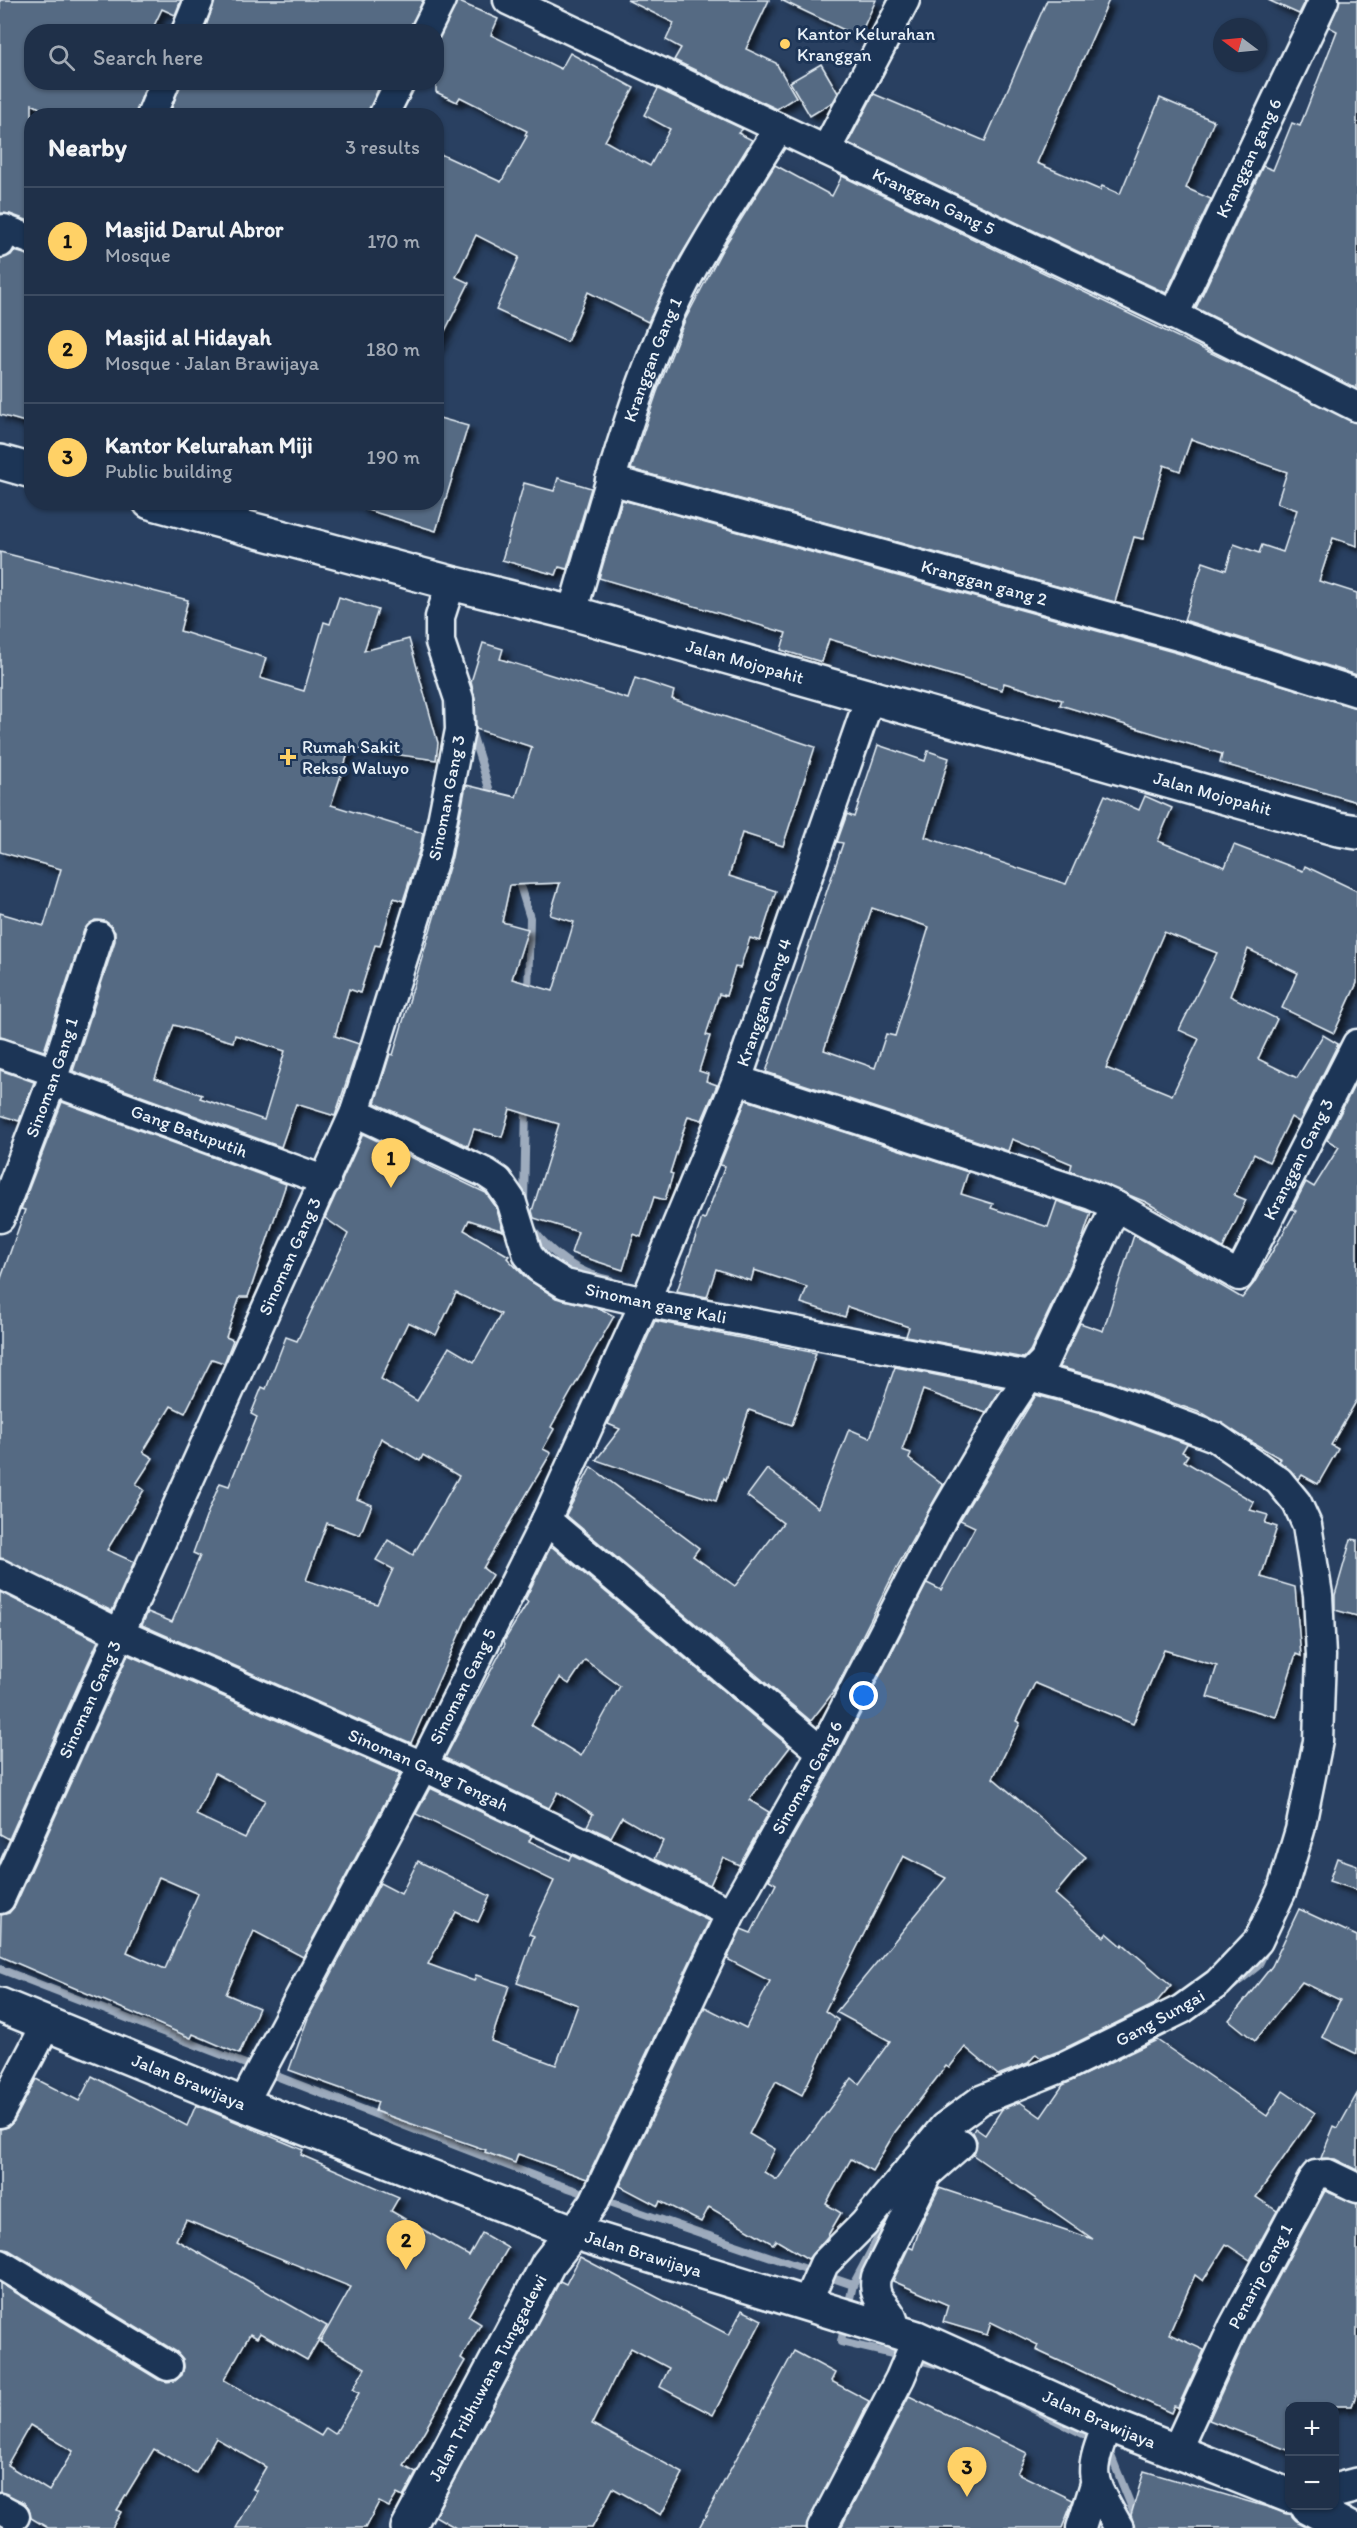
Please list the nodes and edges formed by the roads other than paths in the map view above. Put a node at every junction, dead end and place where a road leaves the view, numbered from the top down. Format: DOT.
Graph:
graph roads {
  1 [pos="199,0"];
  2 [pos="441,0"];
  3 [pos="508,0"];
  4 [pos="905,0"];
  5 [pos="1324,0"];
  6 [pos="189,24"];
  7 [pos="429,24"];
  8 [pos="162,90"];
  9 [pos="396,90"];
  10 [pos="154,108"];
  11 [pos="387,108"];
  12 [pos="779,128"];
  13 [pos="826,150"];
  14 [pos="2,236"];
  15 [pos="24,239"];
  16 [pos="1174,315"];
  17 [pos="1357,407"];
  18 [pos="0,462"];
  19 [pos="24,469"];
  20 [pos="610,480"];
  21 [pos="202,510"];
  22 [pos="451,583"];
  23 [pos="572,613"];
  24 [pos="1357,692"];
  25 [pos="870,697"];
  26 [pos="1351,834"];
  27 [pos="99,936"];
  28 [pos="1357,1044"];
  29 [pos="0,1053"];
  30 [pos="54,1076"];
  31 [pos="738,1080"];
  32 [pos="355,1112"];
  33 [pos="326,1180"];
  34 [pos="1116,1206"];
  35 [pos="0,1218"];
  36 [pos="645,1302"];
  37 [pos="1036,1368"];
  38 [pos="1298,1503"];
  39 [pos="546,1520"];
  40 [pos="0,1574"];
  41 [pos="121,1634"];
  42 [pos="822,1752"];
  43 [pos="423,1766"];
  44 [pos="0,1899"];
  45 [pos="731,1913"];
  46 [pos="0,2005"];
  47 [pos="47,2023"];
  48 [pos="255,2082"];
  49 [pos="0,2113"];
  50 [pos="961,2144"];
  51 [pos="1357,2188"];
  52 [pos="573,2232"];
  53 [pos="0,2264"];
  54 [pos="816,2289"];
  55 [pos="900,2335"];
  56 [pos="168,2367"];
  57 [pos="1101,2440"];
  58 [pos="1176,2451"];
  59 [pos="1095,2484"];
  60 [pos="1357,2485"];
  61 [pos="1339,2489"];
  62 [pos="1285,2494"];
  63 [pos="1316,2510"];
  64 [pos="408,2528"];
  65 [pos="822,2528"];
  66 [pos="1081,2528"];
  67 [pos="1119,2528"];
  68 [pos="1348,2528"];
  1 -- 6 [label="street"];
  2 -- 7 [label="street"];
  3 -- 12 [label="street, Kranggan Gang 5"];
  4 -- 13 [label="street"];
  5 -- 16 [label="street, Kranggan gang 6"];
  8 -- 10 [label="street"];
  9 -- 11 [label="street"];
  12 -- 13 [label="street, Kranggan Gang 5"];
  12 -- 20 [label="street, Kranggan Gang 1"];
  13 -- 16 [label="street, Kranggan Gang 5"];
  14 -- 15 [label="street"];
  16 -- 17 [label="street, Kranggan Gang 5"];
  18 -- 19 [label="main road"];
  20 -- 23 [label="street, Kranggan Gang 1"];
  20 -- 24 [label="street, Kranggan gang 2"];
  21 -- 22 [label="main road, Jalan Mojopahit"];
  22 -- 23 [label="main road, Jalan Mojopahit"];
  22 -- 32 [label="street, Sinoman Gang 3"];
  23 -- 25 [label="main road, Jalan Mojopahit"];
  25 -- 26 [label="main road, Jalan Mojopahit"];
  25 -- 31 [label="street, Kranggan Gang 4"];
  27 -- 30 [label="street, Sinoman Gang 1"];
  28 -- 34 [label="street, Kranggan Gang 3"];
  29 -- 30 [label="street, Gang Batuputih"];
  30 -- 33 [label="street, Gang Batuputih"];
  30 -- 35 [label="street, Sinoman Gang 1"];
  31 -- 34 [label="street"];
  31 -- 36 [label="street, Kranggan Gang 4"];
  32 -- 33 [label="street, Sinoman Gang 3"];
  32 -- 36 [label="street, Sinoman gang Kali"];
  33 -- 41 [label="street, Sinoman Gang 3"];
  34 -- 37 [label="street, Sinoman Gang 6"];
  36 -- 37 [label="street, Sinoman gang Kali"];
  36 -- 39 [label="street, Sinoman Gang 5"];
  37 -- 38 [label="street, Sinoman gang Kali"];
  37 -- 42 [label="street, Sinoman Gang 6"];
  38 -- 54 [label="street, Gang Sungai"];
  39 -- 42 [label="street"];
  39 -- 43 [label="street, Sinoman Gang 5"];
  40 -- 41 [label="street, Sinoman Gang Tengah"];
  41 -- 43 [label="street, Sinoman Gang Tengah"];
  41 -- 44 [label="street, Sinoman Gang 3"];
  42 -- 45 [label="street, Sinoman Gang 6"];
  43 -- 45 [label="street, Sinoman Gang Tengah"];
  43 -- 48 [label="street, Sinoman Gang 5"];
  45 -- 52 [label="street, Sinoman Gang 6"];
  46 -- 47 [label="main road, Jalan Brawijaya"];
  47 -- 48 [label="main road, Jalan Brawijaya"];
  47 -- 49 [label="street"];
  48 -- 52 [label="main road, Jalan Brawijaya"];
  50 -- 55 [label="street"];
  51 -- 58 [label="street, Penarip Gang 1"];
  52 -- 54 [label="main road, Jalan Brawijaya"];
  52 -- 64 [label="main road, Jalan Tribhuwana Tunggadewi"];
  53 -- 56 [label="street"];
  54 -- 55 [label="main road, Jalan Brawijaya"];
  55 -- 57 [label="main road, Jalan Brawijaya"];
  55 -- 65 [label="street"];
  57 -- 58 [label="main road, Jalan Brawijaya"];
  57 -- 59 [label="street"];
  58 -- 62 [label="main road, Jalan Brawijaya"];
  59 -- 66 [label="street"];
  59 -- 67 [label="street"];
  60 -- 61 [label="main road"];
  63 -- 68 [label="main road"];
}
